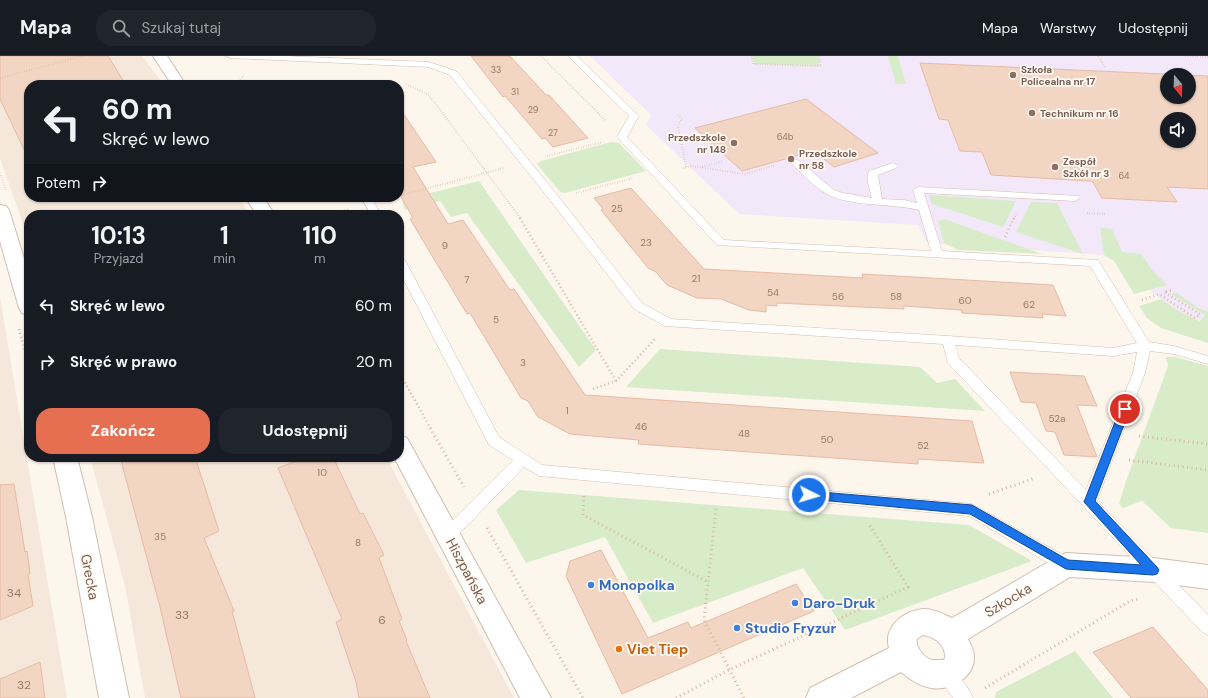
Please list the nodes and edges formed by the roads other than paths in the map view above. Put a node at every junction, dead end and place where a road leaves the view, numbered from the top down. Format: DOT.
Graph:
graph roads {
  1 [pos="160,56"];
  2 [pos="230,56"];
  3 [pos="572,56"];
  4 [pos="176,80"];
  5 [pos="795,162"];
  6 [pos="893,166"];
  7 [pos="1075,198"];
  8 [pos="878,202"];
  9 [pos="924,208"];
  10 [pos="0,210"];
  11 [pos="938,255"];
  12 [pos="404,270"];
  13 [pos="24,291"];
  14 [pos="948,340"];
  15 [pos="1145,346"];
  16 [pos="1208,360"];
  17 [pos="404,453"];
  18 [pos="523,460"];
  19 [pos="66,462"];
  20 [pos="1089,502"];
  21 [pos="448,535"];
  22 [pos="1066,564"];
  23 [pos="1153,570"];
  24 [pos="1208,576"];
  25 [pos="1208,627"];
  26 [pos="950,634"];
  27 [pos="906,655"];
  28 [pos="946,674"];
  29 [pos="114,698"];
  30 [pos="536,698"];
  31 [pos="821,698"];
  32 [pos="964,698"];
  1 -- 4 [label="street"];
  2 -- 14 [label="lane"];
  3 -- 11 [label="lane"];
  5 -- 8 [label="lane"];
  6 -- 8 [label="lane"];
  7 -- 9 [label="lane"];
  8 -- 9 [label="lane"];
  9 -- 11 [label="lane"];
  10 -- 13 [label="street"];
  11 -- 15 [label="lane"];
  12 -- 18 [label="lane"];
  14 -- 15 [label="lane"];
  14 -- 20 [label="lane"];
  15 -- 16 [label="lane"];
  15 -- 20 [label="lane"];
  17 -- 21 [label="street, Hiszpańska"];
  18 -- 21 [label="lane"];
  18 -- 22 [label="lane"];
  19 -- 29 [label="street, Grecka"];
  20 -- 23 [label="lane"];
  21 -- 30 [label="street, Hiszpańska"];
  22 -- 23 [label="street"];
  22 -- 26 [label="street, Szkocka"];
  23 -- 24 [label="street"];
  23 -- 25 [label="lane"];
  26 -- 27 [label="street"];
  26 -- 28 [label="street"];
  27 -- 28 [label="street"];
  27 -- 31 [label="street"];
  28 -- 32 [label="lane"];
}
